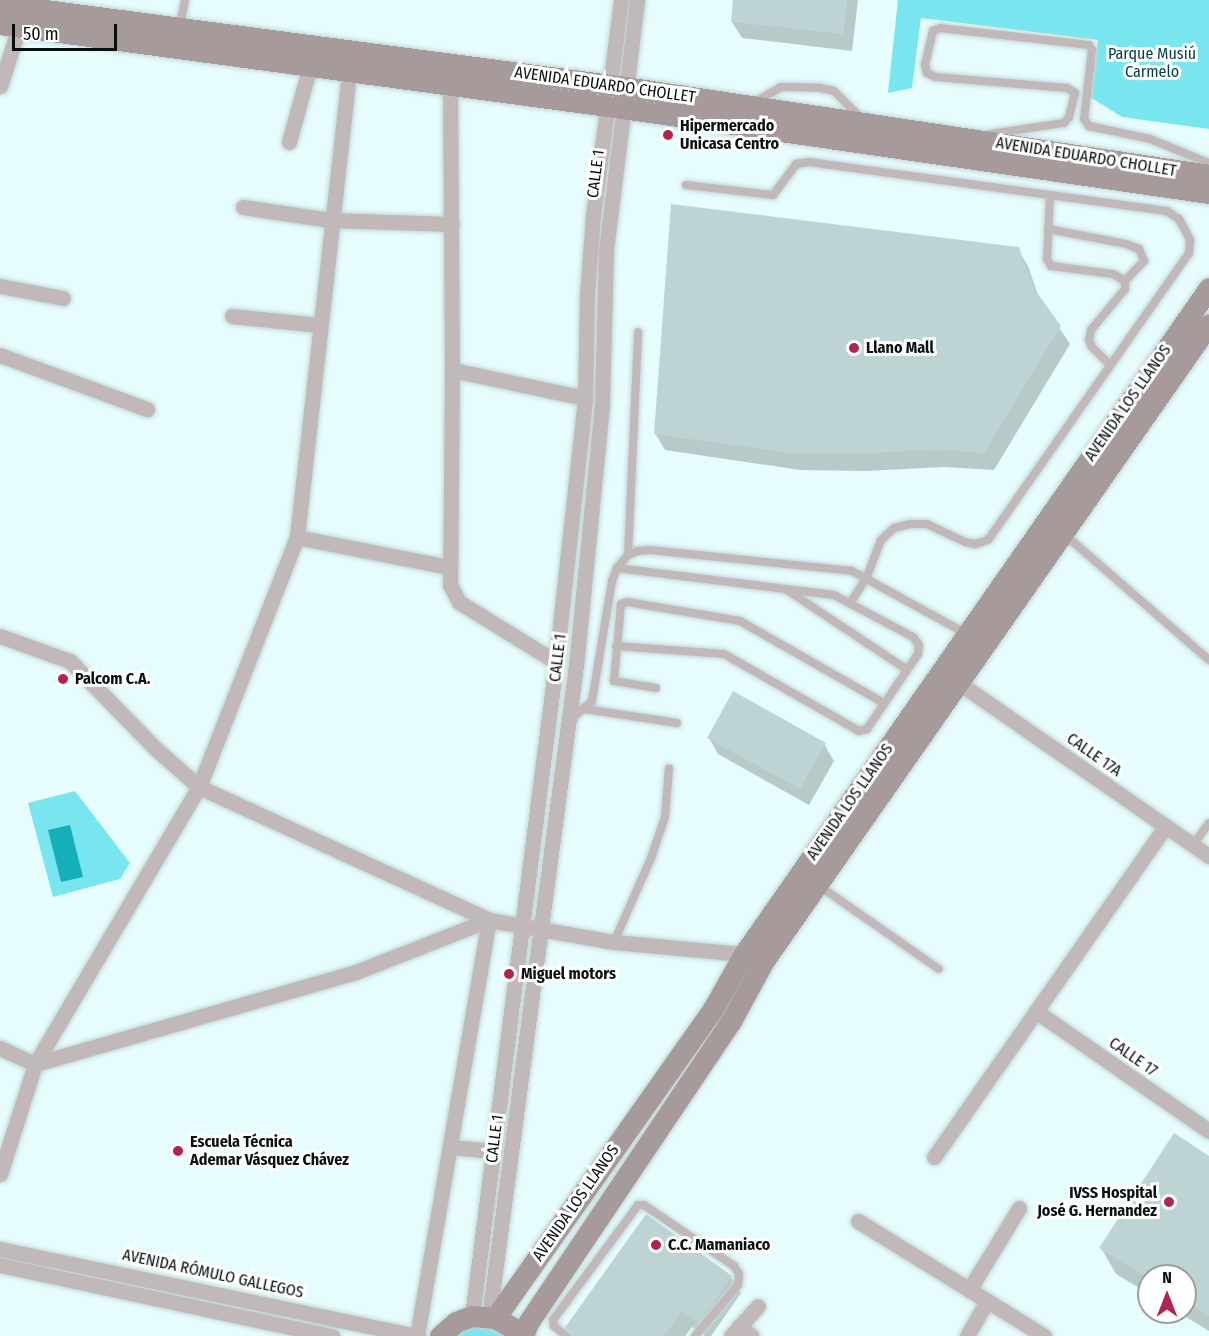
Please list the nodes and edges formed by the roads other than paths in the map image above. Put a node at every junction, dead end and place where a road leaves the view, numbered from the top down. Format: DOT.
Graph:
graph roads {
  1 [pos="185,0"];
  2 [pos="621,0"];
  3 [pos="637,0"];
  4 [pos="0,4"];
  5 [pos="9,26"];
  6 [pos="180,27"];
  7 [pos="350,50"];
  8 [pos="310,66"];
  9 [pos="349,71"];
  10 [pos="450,85"];
  11 [pos="0,86"];
  12 [pos="615,96"];
  13 [pos="960,138"];
  14 [pos="289,142"];
  15 [pos="1209,164"];
  16 [pos="1209,175"];
  17 [pos="686,185"];
  18 [pos="1209,193"];
  19 [pos="1050,196"];
  20 [pos="243,207"];
  21 [pos="330,220"];
  22 [pos="452,224"];
  23 [pos="1048,229"];
  24 [pos="1125,281"];
  25 [pos="0,286"];
  26 [pos="1209,288"];
  27 [pos="63,298"];
  28 [pos="232,316"];
  29 [pos="1209,324"];
  30 [pos="319,325"];
  31 [pos="638,333"];
  32 [pos="0,355"];
  33 [pos="1110,364"];
  34 [pos="452,370"];
  35 [pos="585,398"];
  36 [pos="147,409"];
  37 [pos="1063,533"];
  38 [pos="297,537"];
  39 [pos="628,555"];
  40 [pos="448,567"];
  41 [pos="617,568"];
  42 [pos="867,577"];
  43 [pos="784,588"];
  44 [pos="850,603"];
  45 [pos="967,634"];
  46 [pos="0,636"];
  47 [pos="616,646"];
  48 [pos="1209,660"];
  49 [pos="556,662"];
  50 [pos="906,669"];
  51 [pos="958,683"];
  52 [pos="656,688"];
  53 [pos="884,703"];
  54 [pos="585,709"];
  55 [pos="568,722"];
  56 [pos="677,723"];
  57 [pos="669,768"];
  58 [pos="199,787"];
  59 [pos="1209,823"];
  60 [pos="1166,826"];
  61 [pos="1193,845"];
  62 [pos="1209,856"];
  63 [pos="817,885"];
  64 [pos="489,920"];
  65 [pos="531,927"];
  66 [pos="614,942"];
  67 [pos="754,958"];
  68 [pos="939,969"];
  69 [pos="1037,1012"];
  70 [pos="0,1048"];
  71 [pos="35,1064"];
  72 [pos="1209,1131"];
  73 [pos="451,1147"];
  74 [pos="494,1151"];
  75 [pos="934,1157"];
  76 [pos="0,1174"];
  77 [pos="1019,1208"];
  78 [pos="858,1221"];
  79 [pos="0,1249"];
  80 [pos="0,1265"];
  81 [pos="969,1290"];
  82 [pos="987,1301"];
  83 [pos="758,1306"];
  84 [pos="485,1317"];
  85 [pos="735,1331"];
  86 [pos="438,1335"];
  87 [pos="332,1336"];
  88 [pos="418,1336"];
  89 [pos="519,1336"];
  90 [pos="523,1336"];
  91 [pos="566,1336"];
  92 [pos="695,1336"];
  93 [pos="752,1336"];
  94 [pos="967,1336"];
  95 [pos="1044,1336"];
  1 -- 6 [label="lane"];
  2 -- 12 [label="street, CALLE 1"];
  3 -- 12 [label="street, CALLE 1"];
  4 -- 6 [label="street, AVENIDA EDUARDO CHOLLET"];
  5 -- 8 [label="street, AVENIDA EDUARDO CHOLLET"];
  5 -- 11 [label="street"];
  6 -- 7 [label="street, AVENIDA EDUARDO CHOLLET"];
  7 -- 9 [label="street"];
  7 -- 12 [label="street, AVENIDA EDUARDO CHOLLET"];
  8 -- 9 [label="street, AVENIDA EDUARDO CHOLLET"];
  8 -- 14 [label="street"];
  9 -- 10 [label="street, AVENIDA EDUARDO CHOLLET"];
  9 -- 21 [label="street"];
  10 -- 12 [label="street, AVENIDA EDUARDO CHOLLET"];
  10 -- 22 [label="street"];
  12 -- 13 [label="street, AVENIDA EDUARDO CHOLLET"];
  12 -- 18 [label="street, AVENIDA EDUARDO CHOLLET"];
  12 -- 35 [label="street, CALLE 1"];
  12 -- 55 [label="street, CALLE 1"];
  13 -- 15 [label="lane"];
  13 -- 16 [label="street, AVENIDA EDUARDO CHOLLET"];
  17 -- 19 [label="lane"];
  19 -- 23 [label="lane"];
  19 -- 33 [label="lane"];
  20 -- 21 [label="street"];
  21 -- 22 [label="street"];
  21 -- 30 [label="street"];
  22 -- 34 [label="street"];
  23 -- 24 [label="lane"];
  23 -- 24 [label="lane"];
  24 -- 33 [label="lane"];
  25 -- 27 [label="street"];
  26 -- 45 [label="street, AVENIDA LOS LLANOS"];
  28 -- 30 [label="street"];
  29 -- 37 [label="street, AVENIDA LOS LLANOS"];
  30 -- 38 [label="street"];
  31 -- 39 [label="lane"];
  32 -- 36 [label="street"];
  33 -- 42 [label="lane"];
  34 -- 35 [label="street"];
  34 -- 40 [label="street"];
  35 -- 49 [label="street, CALLE 1"];
  37 -- 48 [label="lane"];
  37 -- 51 [label="street, AVENIDA LOS LLANOS"];
  38 -- 40 [label="street"];
  38 -- 58 [label="street"];
  39 -- 41 [label="lane"];
  39 -- 42 [label="lane"];
  40 -- 49 [label="street"];
  41 -- 43 [label="lane"];
  41 -- 54 [label="lane"];
  42 -- 44 [label="lane"];
  42 -- 45 [label="lane"];
  43 -- 44 [label="lane"];
  43 -- 50 [label="lane"];
  44 -- 50 [label="lane"];
  45 -- 67 [label="street, AVENIDA LOS LLANOS"];
  46 -- 58 [label="street"];
  47 -- 52 [label="lane"];
  47 -- 53 [label="lane"];
  47 -- 53 [label="lane"];
  49 -- 65 [label="street, CALLE 1"];
  50 -- 53 [label="lane"];
  51 -- 60 [label="street, CALLE 17A"];
  51 -- 63 [label="street, AVENIDA LOS LLANOS"];
  54 -- 55 [label="lane"];
  54 -- 56 [label="lane"];
  55 -- 65 [label="street, CALLE 1"];
  57 -- 66 [label="lane"];
  58 -- 64 [label="street"];
  58 -- 71 [label="street"];
  59 -- 61 [label="lane"];
  60 -- 61 [label="street, CALLE 17A"];
  60 -- 69 [label="street"];
  61 -- 62 [label="street, CALLE 17A"];
  63 -- 67 [label="street, AVENIDA LOS LLANOS"];
  63 -- 68 [label="lane"];
  64 -- 65 [label="street"];
  64 -- 71 [label="street"];
  64 -- 73 [label="street"];
  65 -- 66 [label="street"];
  65 -- 74 [label="street, CALLE 1"];
  65 -- 84 [label="street, CALLE 1"];
  66 -- 67 [label="street"];
  67 -- 84 [label="street, AVENIDA LOS LLANOS"];
  67 -- 90 [label="street, AVENIDA LOS LLANOS"];
  69 -- 72 [label="street, CALLE 17"];
  69 -- 75 [label="street"];
  70 -- 71 [label="street"];
  71 -- 76 [label="street"];
  73 -- 74 [label="street"];
  73 -- 88 [label="street"];
  74 -- 84 [label="street, CALLE 1"];
  77 -- 81 [label="street"];
  78 -- 81 [label="street"];
  79 -- 88 [label="street, AVENIDA RÓMULO GALLEGOS"];
  80 -- 87 [label="street, AVENIDA RÓMULO GALLEGOS"];
  81 -- 82 [label="street"];
  82 -- 94 [label="street"];
  82 -- 95 [label="street"];
  83 -- 85 [label="street"];
  84 -- 86 [label="street"];
  84 -- 89 [label="street"];
  85 -- 93 [label="street"];
  91 -- 92 [label="lane"];
}
